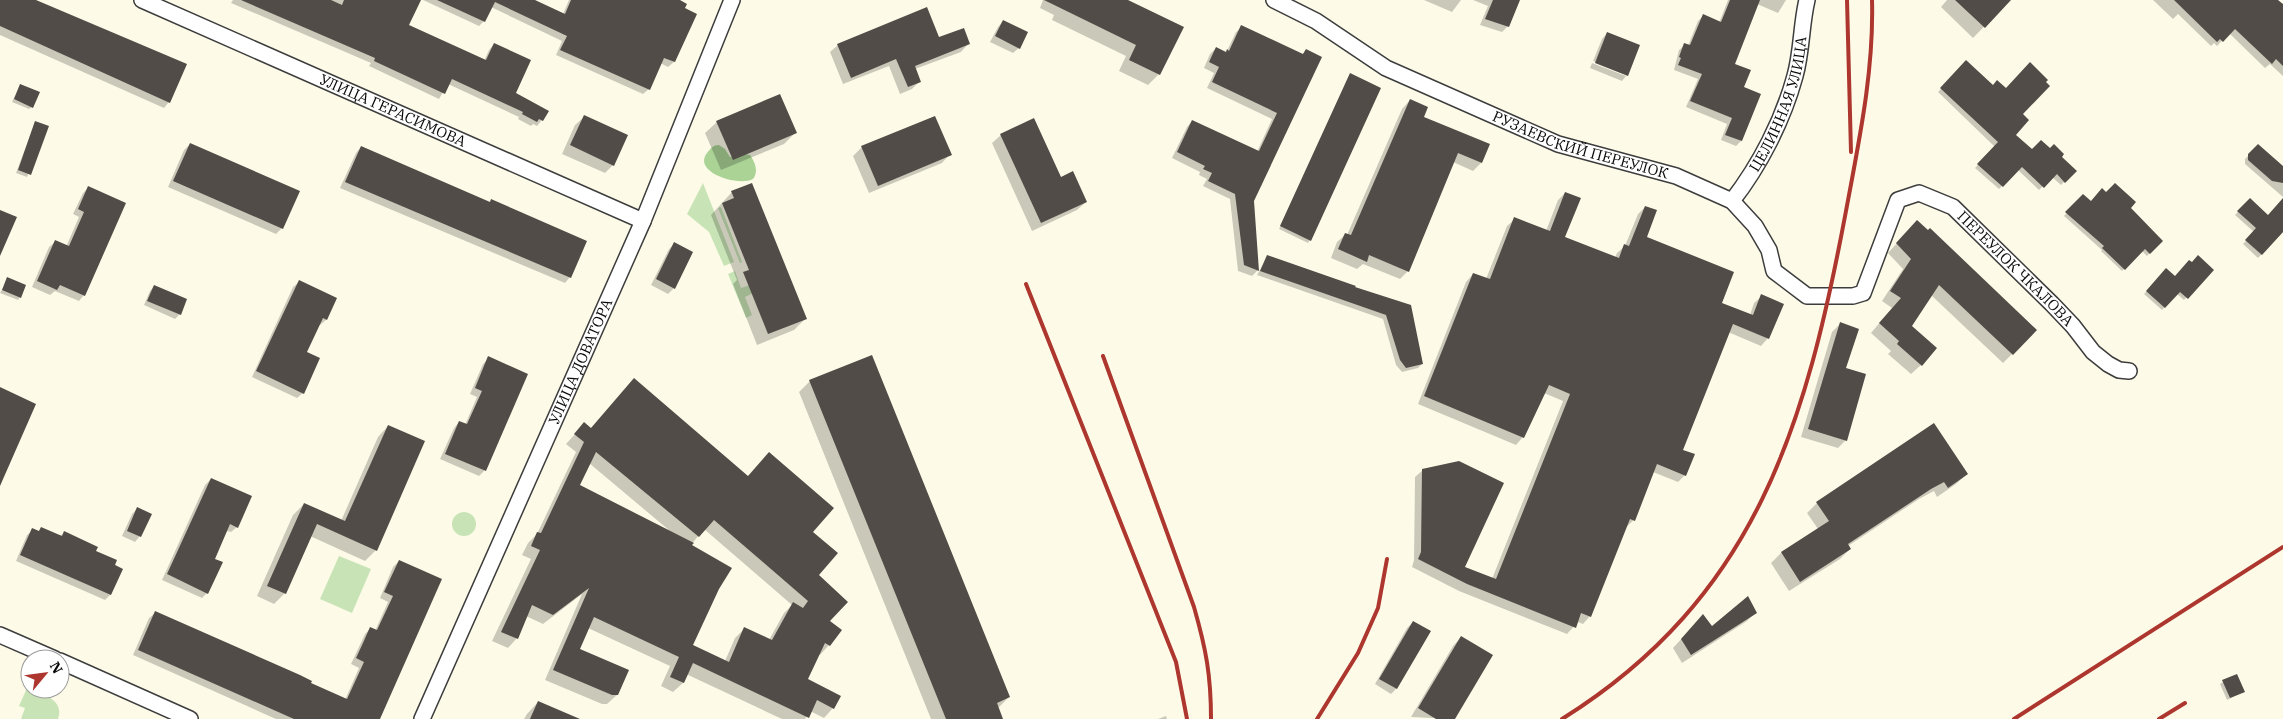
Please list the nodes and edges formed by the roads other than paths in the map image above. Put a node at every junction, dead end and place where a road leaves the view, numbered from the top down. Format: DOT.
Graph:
graph roads {
  1 [pos="142,0"];
  2 [pos="732,0"];
  3 [pos="1274,0"];
  4 [pos="1807,0"];
  5 [pos="1732,202"];
  6 [pos="643,221"];
  7 [pos="1863,293"];
  8 [pos="2129,371"];
  9 [pos="0,635"];
  10 [pos="32,649"];
  11 [pos="70,665"];
  12 [pos="190,719"];
  13 [pos="422,719"];
  1 -- 6 [label="street, УЛИЦА ГЕРАСИМОВА"];
  2 -- 6 [label="street, УЛИЦА ДОВАТОРА"];
  3 -- 5 [label="street, РУЗАЕВСКИЙ ПЕРЕУЛОК"];
  4 -- 5 [label="street, ЦЕЛИННАЯ УЛИЦА"];
  5 -- 7 [label="street, РУЗАЕВСКИЙ ПЕРЕУЛОК"];
  6 -- 13 [label="street, УЛИЦА ДОВАТОРА"];
  7 -- 8 [label="street, ПЕРЕУЛОК ЧКАЛОВА"];
  9 -- 10 [label="street"];
  11 -- 12 [label="street"];
}
